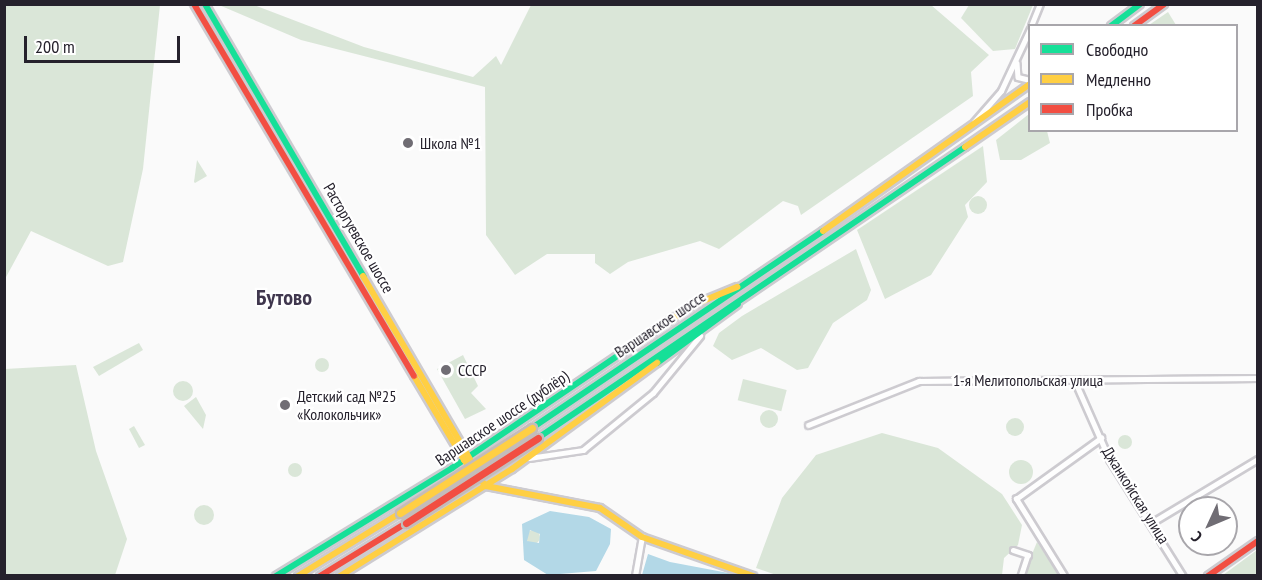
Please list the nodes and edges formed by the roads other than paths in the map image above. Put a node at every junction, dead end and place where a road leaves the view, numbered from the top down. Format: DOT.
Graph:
graph roads {
  1 [pos="194,4"];
  2 [pos="206,4"];
  3 [pos="1040,4"];
  4 [pos="1133,4"];
  5 [pos="1140,4"];
  6 [pos="1164,4"];
  7 [pos="1125,15"];
  8 [pos="1031,24"];
  9 [pos="1114,24"];
  10 [pos="1137,24"];
  11 [pos="1028,32"];
  12 [pos="1018,58"];
  13 [pos="1028,81"];
  14 [pos="1028,83"];
  15 [pos="1028,103"];
  16 [pos="970,127"];
  17 [pos="743,285"];
  18 [pos="750,294"];
  19 [pos="700,336"];
  20 [pos="1257,378"];
  21 [pos="1075,381"];
  22 [pos="807,425"];
  23 [pos="1101,438"];
  24 [pos="466,459"];
  25 [pos="526,459"];
  26 [pos="1257,459"];
  27 [pos="512,469"];
  28 [pos="486,486"];
  29 [pos="514,489"];
  30 [pos="1153,522"];
  31 [pos="642,537"];
  32 [pos="1257,541"];
  33 [pos="1013,550"];
  34 [pos="276,576"];
  35 [pos="298,576"];
  36 [pos="320,576"];
  37 [pos="340,576"];
  38 [pos="635,576"];
  39 [pos="753,576"];
  40 [pos="1021,576"];
  41 [pos="1064,576"];
  42 [pos="1183,576"];
  43 [pos="1208,576"];
  1 -- 24 [label="main road, Расторгуевское шоссе"];
  2 -- 24 [label="main road, Расторгуевское шоссе"];
  3 -- 8 [label="street"];
  4 -- 7 [label="main road"];
  5 -- 7 [label="main road"];
  6 -- 10 [label="main road"];
  7 -- 9 [label="main road"];
  11 -- 12 [label="street"];
  12 -- 13 [label="street"];
  12 -- 16 [label="street"];
  14 -- 16 [label="main road, Варшавское шоссе"];
  15 -- 18 [label="main road, Варшавское шоссе"];
  16 -- 17 [label="main road, Варшавское шоссе"];
  17 -- 24 [label="main road, Варшавское шоссе (дублёр)"];
  17 -- 35 [label="main road, Варшавское шоссе, bridge"];
  18 -- 19 [label="main road"];
  18 -- 36 [label="main road, Варшавское шоссе, bridge"];
  19 -- 25 [label="main road"];
  19 -- 25 [label="street"];
  20 -- 21 [label="street, 1-я Мелитопольская улица"];
  21 -- 22 [label="street, 1-я Мелитопольская улица"];
  21 -- 23 [label="street, Джанкойская улица"];
  23 -- 30 [label="street, Джанкойская улица"];
  23 -- 41 [label="street"];
  24 -- 28 [label="main road"];
  24 -- 34 [label="main road, Варшавское шоссе (дублёр)"];
  25 -- 27 [label="main road"];
  26 -- 30 [label="street"];
  27 -- 28 [label="main road"];
  27 -- 29 [label="main road"];
  28 -- 29 [label="main road"];
  28 -- 37 [label="main road"];
  29 -- 31 [label="main road"];
  30 -- 42 [label="street, Джанкойская улица"];
  31 -- 38 [label="street"];
  31 -- 39 [label="main road"];
  32 -- 43 [label="main road"];
  33 -- 40 [label="street"];
}
